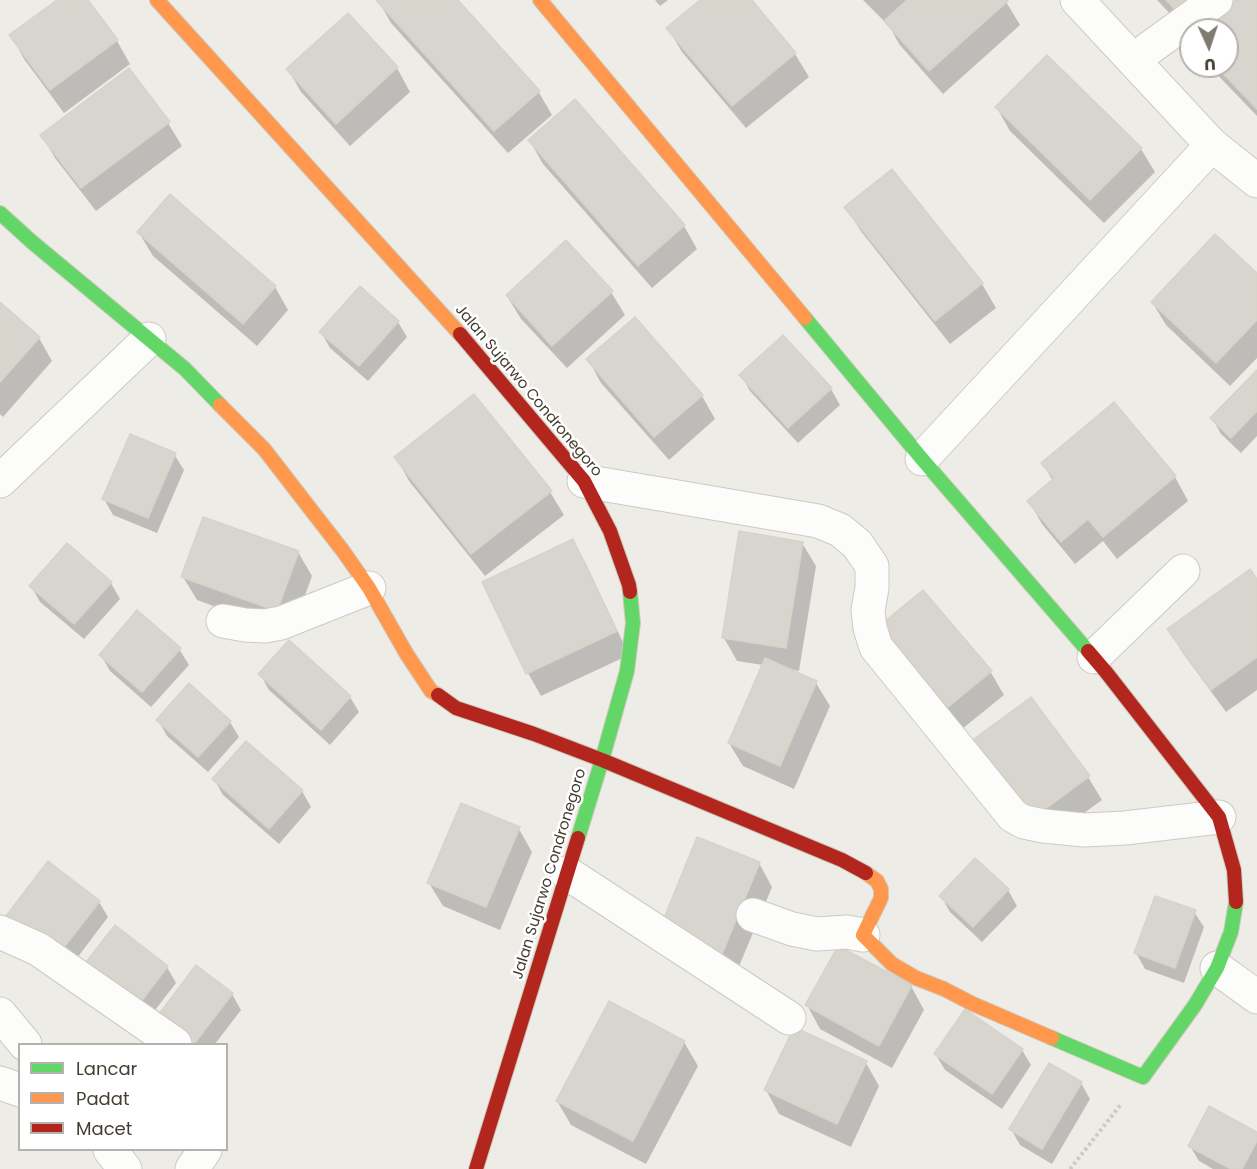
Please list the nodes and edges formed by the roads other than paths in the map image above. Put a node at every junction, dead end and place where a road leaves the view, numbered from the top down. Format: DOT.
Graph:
graph roads {
  1 [pos="157,0"];
  2 [pos="540,0"];
  3 [pos="1077,0"];
  4 [pos="1216,0"];
  5 [pos="1133,60"];
  6 [pos="1212,145"];
  7 [pos="1257,181"];
  8 [pos="0,213"];
  9 [pos="149,339"];
  10 [pos="922,459"];
  11 [pos="0,481"];
  12 [pos="585,482"];
  13 [pos="1183,571"];
  14 [pos="369,588"];
  15 [pos="224,621"];
  16 [pos="1094,657"];
  17 [pos="602,760"];
  18 [pos="1219,817"];
  19 [pos="567,873"];
  20 [pos="753,915"];
  21 [pos="0,932"];
  22 [pos="862,935"];
  23 [pos="1217,968"];
  24 [pos="1257,997"];
  25 [pos="0,1014"];
  26 [pos="789,1018"];
  27 [pos="24,1043"];
  28 [pos="174,1043"];
  29 [pos="0,1083"];
  30 [pos="18,1089"];
  31 [pos="112,1151"];
  32 [pos="204,1151"];
  33 [pos="125,1169"];
  34 [pos="192,1169"];
  35 [pos="476,1169"];
  1 -- 12 [label="street, Jalan Sujarwo Condronegoro"];
  2 -- 10 [label="street"];
  3 -- 5 [label="street"];
  4 -- 5 [label="street"];
  5 -- 6 [label="street"];
  6 -- 7 [label="street"];
  6 -- 10 [label="street"];
  8 -- 9 [label="street"];
  9 -- 11 [label="street"];
  9 -- 14 [label="street"];
  10 -- 16 [label="street"];
  12 -- 17 [label="street, Jalan Sujarwo Condronegoro"];
  12 -- 18 [label="street"];
  13 -- 16 [label="street"];
  14 -- 15 [label="street"];
  14 -- 17 [label="street"];
  16 -- 18 [label="street"];
  17 -- 19 [label="street, Jalan Sujarwo Condronegoro"];
  17 -- 22 [label="street"];
  18 -- 23 [label="street"];
  19 -- 26 [label="street"];
  19 -- 35 [label="street, Jalan Sujarwo Condronegoro"];
  20 -- 22 [label="street"];
  21 -- 28 [label="street"];
  22 -- 23 [label="street"];
  23 -- 24 [label="street"];
  25 -- 27 [label="street"];
  29 -- 30 [label="street"];
  31 -- 33 [label="street"];
  32 -- 34 [label="street"];
}
